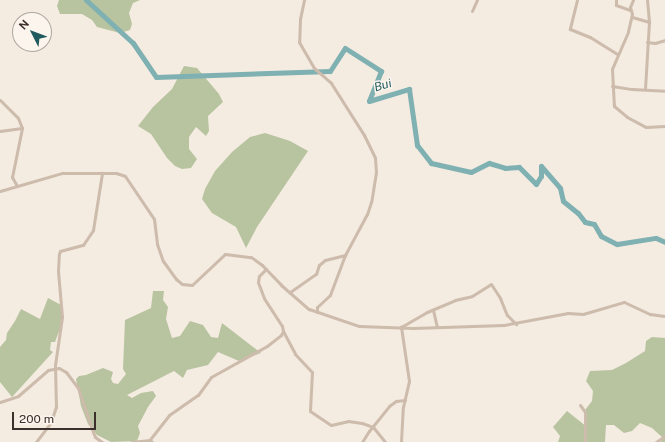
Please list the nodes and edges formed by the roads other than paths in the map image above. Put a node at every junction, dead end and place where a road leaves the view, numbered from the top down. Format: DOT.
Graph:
graph roads {
  1 [pos="304,0"];
  2 [pos="477,0"];
  3 [pos="577,0"];
  4 [pos="616,0"];
  5 [pos="633,0"];
  6 [pos="647,0"];
  7 [pos="630,10"];
  8 [pos="472,11"];
  9 [pos="632,17"];
  10 [pos="649,22"];
  11 [pos="665,40"];
  12 [pos="647,42"];
  13 [pos="617,54"];
  14 [pos="612,86"];
  15 [pos="645,89"];
  16 [pos="665,91"];
  17 [pos="0,100"];
  18 [pos="665,126"];
  19 [pos="22,128"];
  20 [pos="0,131"];
  21 [pos="102,173"];
  22 [pos="16,186"];
  23 [pos="0,191"];
  24 [pos="345,255"];
  25 [pos="266,269"];
  26 [pos="290,292"];
  27 [pos="433,310"];
  28 [pos="317,312"];
  29 [pos="665,316"];
  30 [pos="516,324"];
  31 [pos="401,327"];
  32 [pos="437,327"];
  33 [pos="283,331"];
  34 [pos="55,367"];
  35 [pos="405,400"];
  36 [pos="0,402"];
  37 [pos="580,405"];
  38 [pos="372,427"];
  39 [pos="665,436"];
  40 [pos="150,441"];
  41 [pos="36,442"];
  42 [pos="102,442"];
  43 [pos="131,442"];
  44 [pos="362,442"];
  45 [pos="385,442"];
  46 [pos="402,442"];
  47 [pos="585,442"];
  48 [pos="656,442"];
  1 -- 24 [label="street"];
  2 -- 8 [label="street"];
  3 -- 13 [label="street"];
  4 -- 7 [label="street"];
  5 -- 7 [label="street"];
  6 -- 10 [label="street"];
  7 -- 9 [label="street"];
  9 -- 10 [label="street"];
  9 -- 13 [label="street"];
  10 -- 12 [label="street"];
  11 -- 12 [label="street"];
  12 -- 15 [label="street"];
  13 -- 14 [label="street"];
  14 -- 15 [label="street"];
  14 -- 18 [label="street"];
  15 -- 16 [label="street"];
  17 -- 19 [label="street"];
  19 -- 20 [label="street"];
  19 -- 22 [label="street"];
  21 -- 22 [label="street"];
  21 -- 25 [label="street"];
  21 -- 34 [label="street"];
  22 -- 23 [label="street"];
  24 -- 26 [label="street"];
  24 -- 28 [label="street"];
  25 -- 26 [label="street"];
  25 -- 33 [label="street"];
  26 -- 28 [label="street"];
  27 -- 30 [label="street"];
  27 -- 31 [label="street"];
  27 -- 32 [label="street"];
  28 -- 31 [label="street"];
  29 -- 30 [label="street"];
  30 -- 32 [label="street"];
  31 -- 32 [label="street"];
  31 -- 35 [label="street"];
  33 -- 38 [label="street"];
  33 -- 40 [label="street"];
  34 -- 36 [label="street"];
  34 -- 41 [label="street"];
  34 -- 42 [label="street"];
  35 -- 38 [label="street"];
  35 -- 46 [label="street"];
  37 -- 47 [label="street"];
  38 -- 44 [label="street"];
  38 -- 45 [label="street"];
  39 -- 48 [label="street"];
  40 -- 43 [label="street"];
}
